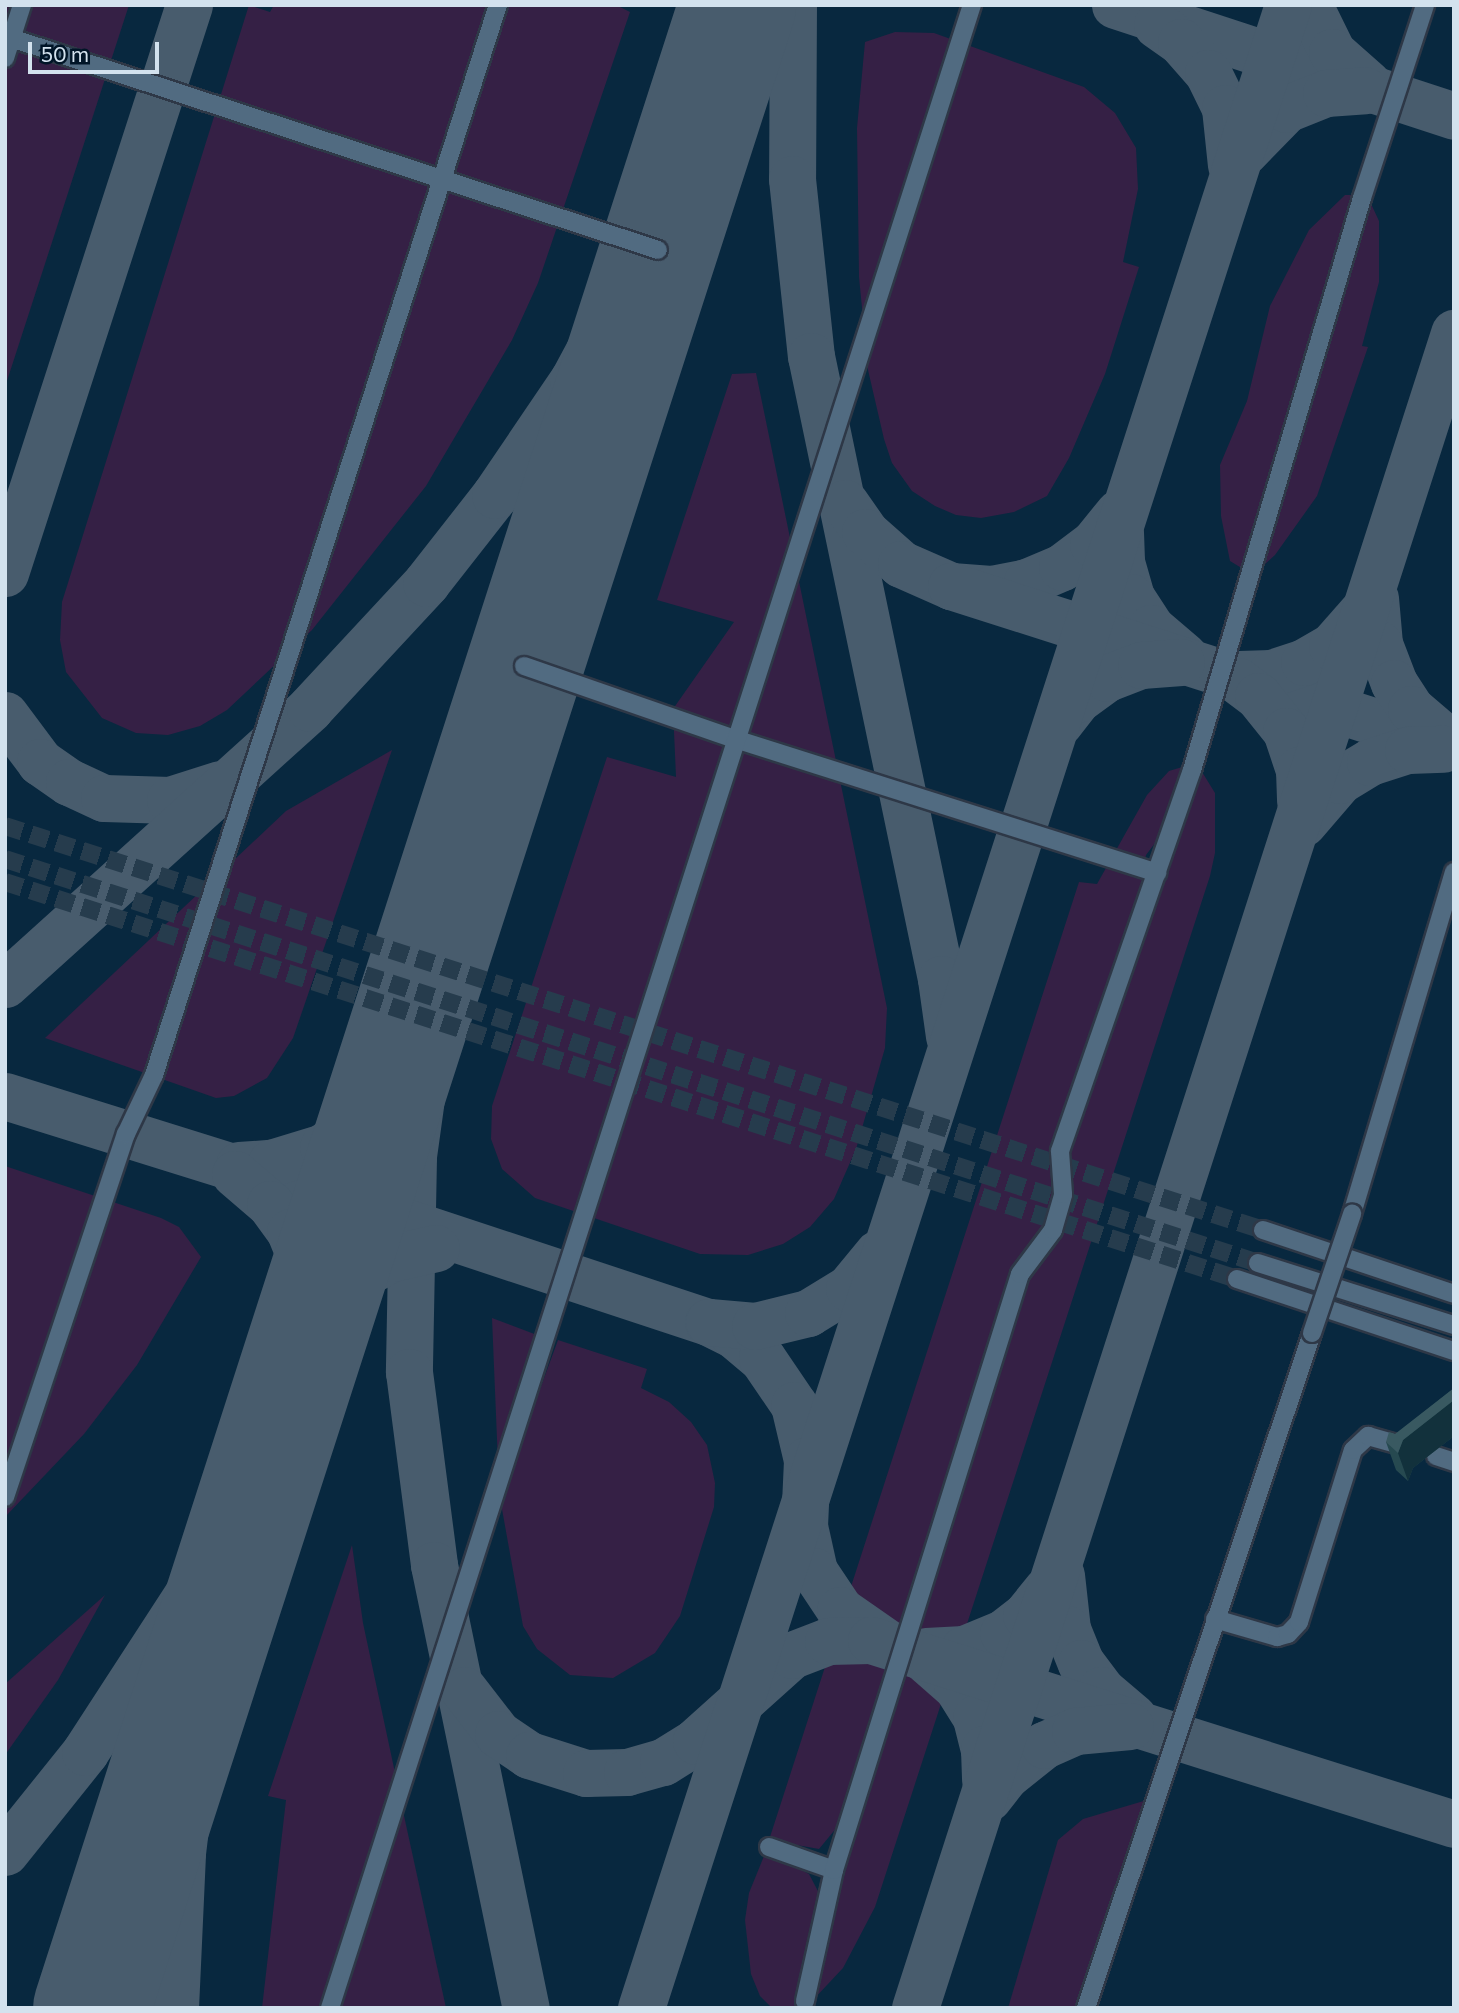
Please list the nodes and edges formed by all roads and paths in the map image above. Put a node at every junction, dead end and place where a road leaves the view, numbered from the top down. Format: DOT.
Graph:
graph roads {
  1 [pos="22,5"];
  2 [pos="498,5"];
  3 [pos="972,5"];
  4 [pos="1425,5"];
  5 [pos="8,37"];
  6 [pos="5,58"];
  7 [pos="441,180"];
  8 [pos="658,250"];
  9 [pos="524,666"];
  10 [pos="735,739"];
  11 [pos="1454,872"];
  12 [pos="1157,873"];
  13 [pos="1449,901"];
  14 [pos="1263,1230"];
  15 [pos="1258,1263"];
  16 [pos="1237,1279"];
  17 [pos="1454,1294"];
  18 [pos="1454,1325"];
  19 [pos="1454,1351"];
  20 [pos="1415,1450"];
  21 [pos="1436,1456"];
  22 [pos="1454,1462"];
  23 [pos="5,1497"];
  24 [pos="1215,1619"];
  25 [pos="769,1847"];
  26 [pos="834,1870"];
  27 [pos="805,2001"];
  28 [pos="330,2008"];
  29 [pos="1086,2008"];
  1 -- 5 [label="street"];
  2 -- 7 [label="street"];
  3 -- 10 [label="street"];
  4 -- 12 [label="street"];
  5 -- 6 [label="street"];
  5 -- 7 [label="street"];
  7 -- 8 [label="street"];
  7 -- 23 [label="street"];
  9 -- 10 [label="street"];
  10 -- 12 [label="street"];
  10 -- 28 [label="street"];
  11 -- 13 [label="street"];
  12 -- 26 [label="street"];
  13 -- 24 [label="street, bridge"];
  14 -- 17 [label="street"];
  15 -- 18 [label="street"];
  16 -- 19 [label="street"];
  20 -- 24 [label="street"];
  21 -- 22 [label="street"];
  24 -- 29 [label="street"];
  25 -- 26 [label="street"];
  26 -- 27 [label="street"];
}
